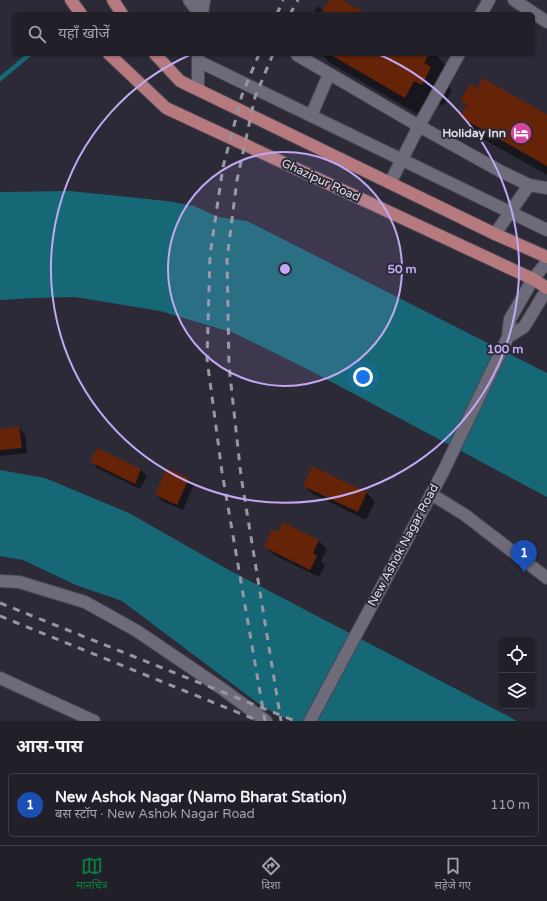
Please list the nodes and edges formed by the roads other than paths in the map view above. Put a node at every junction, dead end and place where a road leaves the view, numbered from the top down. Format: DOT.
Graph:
graph roads {
  1 [pos="72,0"];
  2 [pos="113,0"];
  3 [pos="189,0"];
  4 [pos="204,0"];
  5 [pos="489,0"];
  6 [pos="514,0"];
  7 [pos="80,12"];
  8 [pos="121,12"];
  9 [pos="199,12"];
  10 [pos="201,12"];
  11 [pos="482,12"];
  12 [pos="532,12"];
  13 [pos="535,14"];
  14 [pos="547,22"];
  15 [pos="111,56"];
  16 [pos="157,56"];
  17 [pos="299,56"];
  18 [pos="458,56"];
  19 [pos="198,58"];
  20 [pos="329,74"];
  21 [pos="198,89"];
  22 [pos="311,116"];
  23 [pos="419,126"];
  24 [pos="402,160"];
  25 [pos="390,183"];
  26 [pos="529,185"];
  27 [pos="547,188"];
  28 [pos="510,212"];
  29 [pos="547,230"];
  30 [pos="494,234"];
  31 [pos="547,257"];
  32 [pos="547,262"];
  33 [pos="530,284"];
  34 [pos="547,289"];
  35 [pos="508,337"];
  36 [pos="431,494"];
  37 [pos="547,578"];
  38 [pos="0,581"];
  39 [pos="0,678"];
  40 [pos="94,721"];
  41 [pos="266,721"];
  42 [pos="310,721"];
  1 -- 7 [label="main road"];
  2 -- 8 [label="main road"];
  3 -- 9 [label="street"];
  4 -- 10 [label="street"];
  5 -- 11 [label="street"];
  6 -- 12 [label="street"];
  13 -- 14 [label="street"];
  15 -- 33 [label="main road, Ghazipur Road"];
  16 -- 21 [label="main road"];
  17 -- 20 [label="street"];
  18 -- 23 [label="street"];
  19 -- 21 [label="street"];
  19 -- 22 [label="street"];
  20 -- 22 [label="street"];
  20 -- 23 [label="street"];
  21 -- 25 [label="main road"];
  22 -- 24 [label="street"];
  23 -- 24 [label="street"];
  23 -- 26 [label="street"];
  24 -- 25 [label="street"];
  24 -- 28 [label="street"];
  25 -- 30 [label="main road"];
  26 -- 27 [label="street"];
  26 -- 28 [label="street"];
  28 -- 29 [label="street"];
  28 -- 30 [label="street"];
  30 -- 31 [label="main road"];
  32 -- 33 [label="street"];
  33 -- 34 [label="main road, Ghazipur Road"];
  33 -- 35 [label="street"];
  34 -- 35 [label="street"];
  35 -- 36 [label="street, New Ashok Nagar Road"];
  36 -- 37 [label="street"];
  36 -- 42 [label="street, New Ashok Nagar Road"];
  38 -- 41 [label="street"];
  39 -- 40 [label="street"];
}
